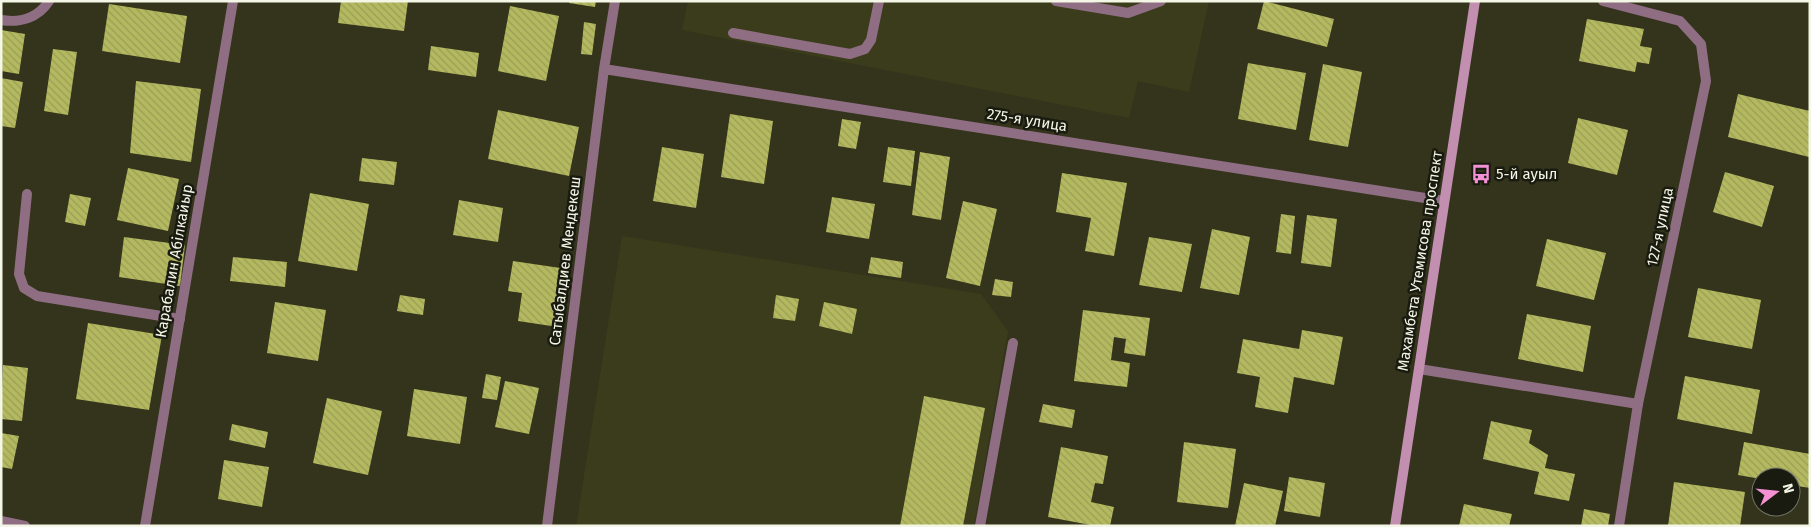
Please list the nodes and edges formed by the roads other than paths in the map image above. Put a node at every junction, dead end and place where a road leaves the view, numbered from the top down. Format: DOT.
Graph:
graph roads {
  1 [pos="49,1"];
  2 [pos="233,1"];
  3 [pos="615,1"];
  4 [pos="879,1"];
  5 [pos="1056,1"];
  6 [pos="1161,1"];
  7 [pos="1475,1"];
  8 [pos="1603,1"];
  9 [pos="1,20"];
  10 [pos="733,33"];
  11 [pos="604,68"];
  12 [pos="27,194"];
  13 [pos="1444,201"];
  14 [pos="180,319"];
  15 [pos="1013,343"];
  16 [pos="1419,369"];
  17 [pos="1638,404"];
  18 [pos="1,521"];
  19 [pos="25,526"];
  20 [pos="145,526"];
  21 [pos="547,526"];
  22 [pos="980,526"];
  23 [pos="1395,526"];
  24 [pos="1618,526"];
  1 -- 9 [label="street"];
  2 -- 14 [label="street, Карабалин Абілкайыр"];
  3 -- 11 [label="street, Сатыбалдиев Мендекеш"];
  4 -- 10 [label="street"];
  5 -- 6 [label="street"];
  7 -- 13 [label="street, Махамбета Утемисова проспект"];
  8 -- 17 [label="street, 127-я улица"];
  11 -- 13 [label="street, 275-я улица"];
  11 -- 21 [label="street, Сатыбалдиев Мендекеш"];
  12 -- 14 [label="street"];
  13 -- 16 [label="street, Махамбета Утемисова проспект"];
  14 -- 20 [label="street, Карабалин Абілкайыр"];
  15 -- 22 [label="street"];
  16 -- 17 [label="street"];
  16 -- 23 [label="street, Махамбета Утемисова проспект"];
  17 -- 24 [label="street, 127-я улица"];
  18 -- 19 [label="street"];
}
